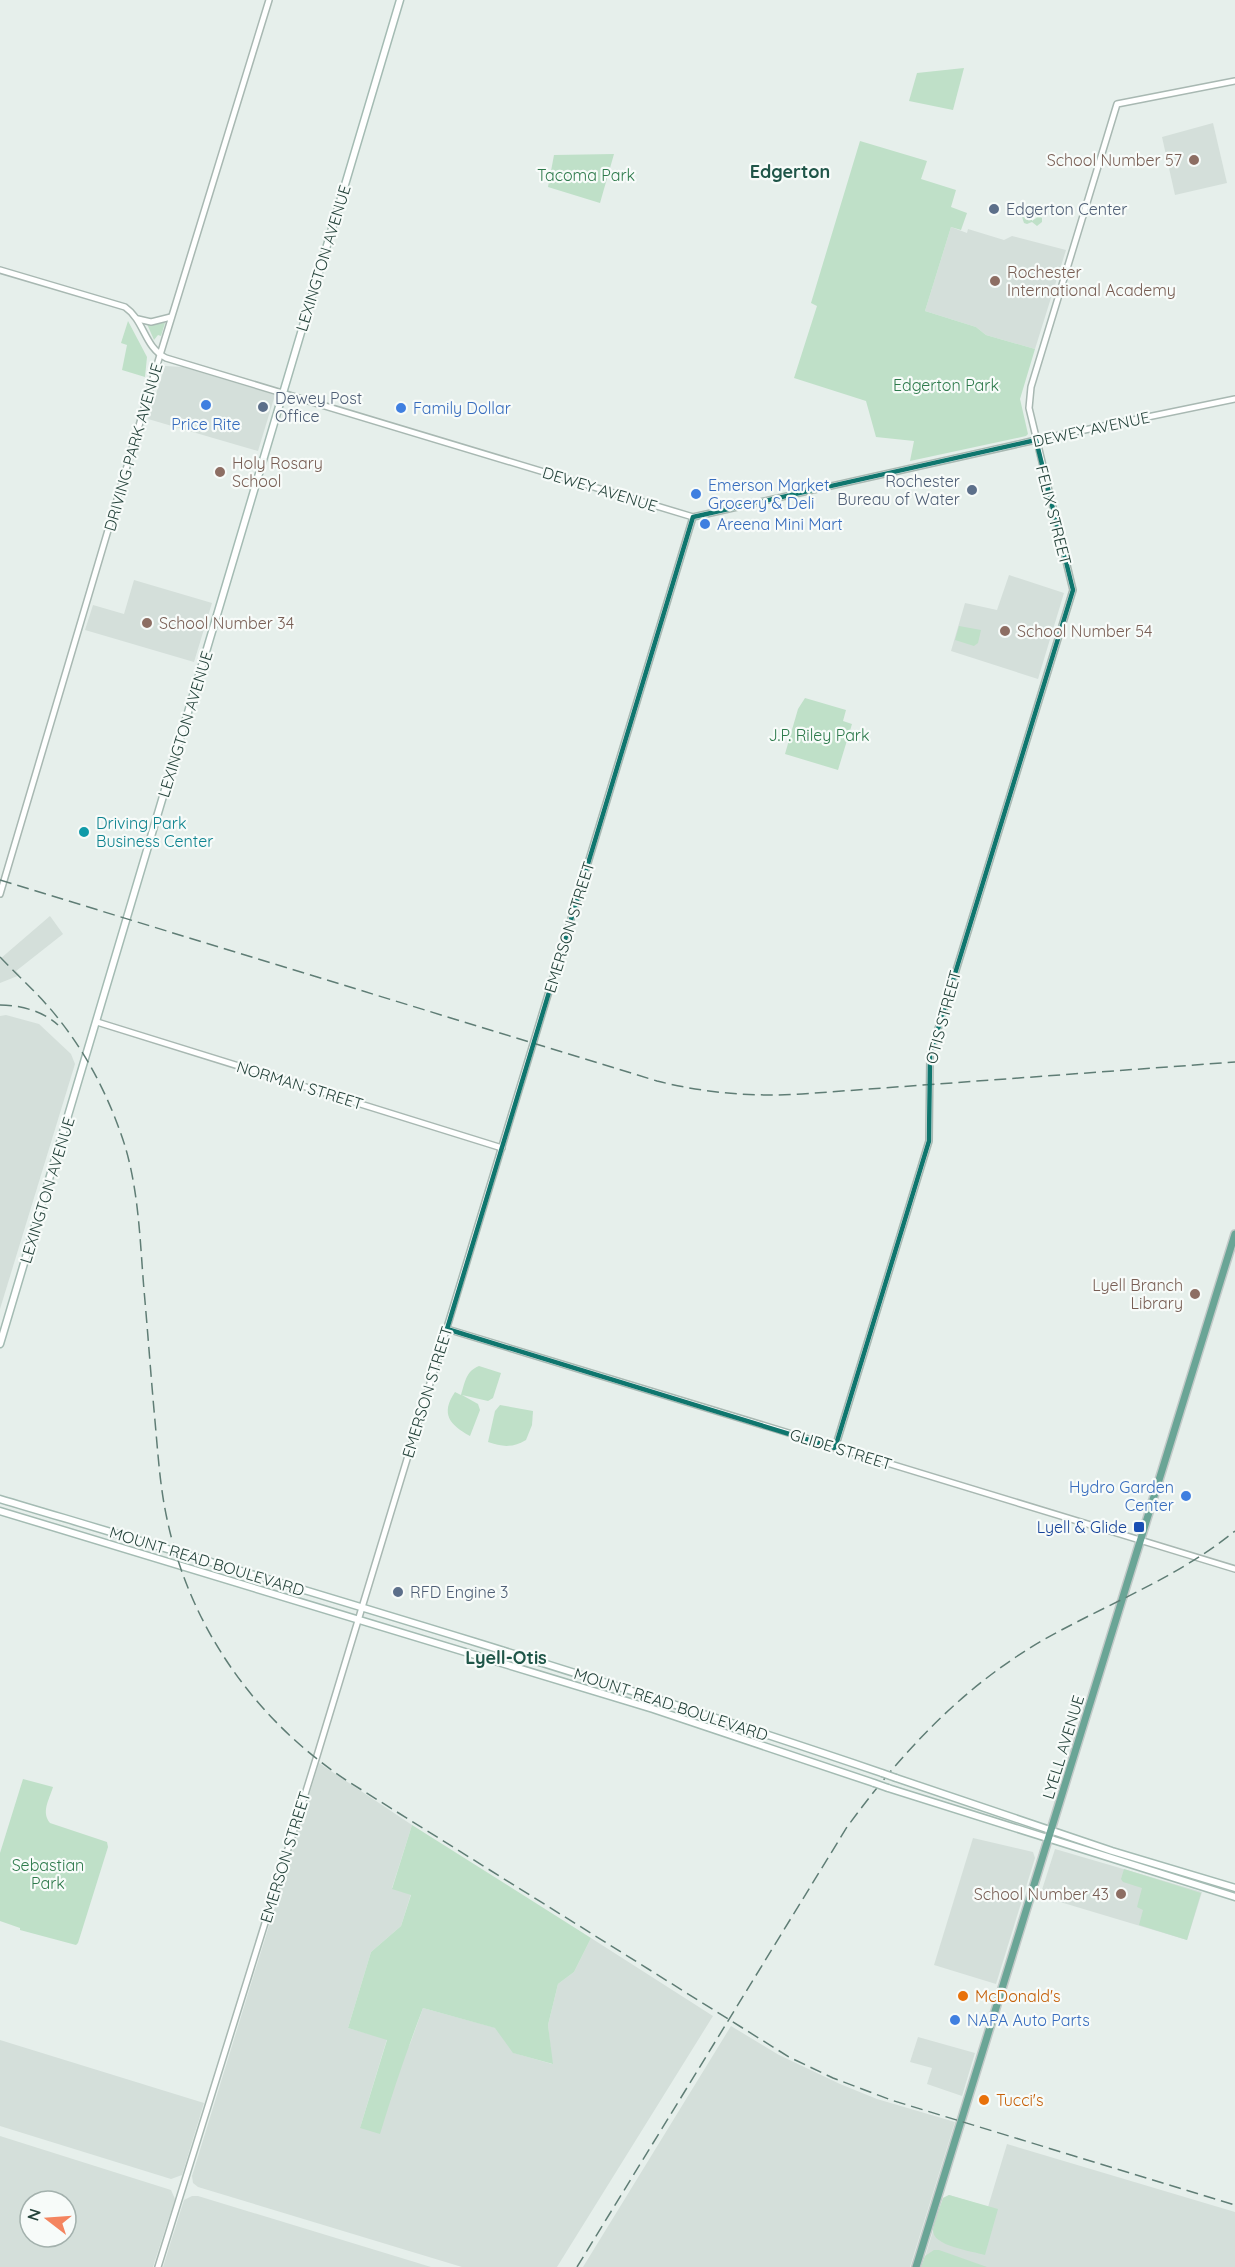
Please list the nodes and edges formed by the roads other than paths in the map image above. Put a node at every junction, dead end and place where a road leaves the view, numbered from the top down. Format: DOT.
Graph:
graph roads {
  1 [pos="269,0"];
  2 [pos="400,0"];
  3 [pos="1235,81"];
  4 [pos="0,270"];
  5 [pos="171,317"];
  6 [pos="138,319"];
  7 [pos="160,355"];
  8 [pos="283,393"];
  9 [pos="1235,399"];
  10 [pos="1036,440"];
  11 [pos="693,517"];
  12 [pos="1073,590"];
  13 [pos="0,894"];
  14 [pos="97,1022"];
  15 [pos="502,1148"];
  16 [pos="1235,1234"];
  17 [pos="447,1329"];
  18 [pos="0,1344"];
  19 [pos="835,1448"];
  20 [pos="0,1499"];
  21 [pos="0,1511"];
  22 [pos="1140,1540"];
  23 [pos="1235,1569"];
  24 [pos="361,1606"];
  25 [pos="357,1619"];
  26 [pos="689,1708"];
  27 [pos="728,1721"];
  28 [pos="705,1726"];
  29 [pos="1051,1830"];
  30 [pos="1048,1839"];
  31 [pos="1235,1888"];
  32 [pos="1235,1897"];
  33 [pos="158,2267"];
  34 [pos="916,2267"];
  1 -- 5 [label="street, DRIVING PARK AVENUE"];
  2 -- 8 [label="main road, LEXINGTON AVENUE"];
  3 -- 10 [label="street, FELIX STREET"];
  4 -- 6 [label="street"];
  5 -- 6 [label="street"];
  5 -- 7 [label="street, DRIVING PARK AVENUE"];
  6 -- 7 [label="street"];
  7 -- 8 [label="street, DEWEY AVENUE"];
  7 -- 13 [label="street, DRIVING PARK AVENUE"];
  8 -- 11 [label="street, DEWEY AVENUE"];
  8 -- 14 [label="main road, LEXINGTON AVENUE"];
  9 -- 10 [label="street, DEWEY AVENUE"];
  10 -- 11 [label="street, DEWEY AVENUE"];
  10 -- 12 [label="street, FELIX STREET"];
  11 -- 15 [label="street, EMERSON STREET"];
  12 -- 19 [label="street, OTIS STREET"];
  14 -- 15 [label="street, NORMAN STREET"];
  14 -- 18 [label="main road, LEXINGTON AVENUE"];
  15 -- 17 [label="street, EMERSON STREET"];
  16 -- 22 [label="main road, LYELL AVENUE"];
  17 -- 19 [label="street, GLIDE STREET"];
  17 -- 24 [label="street, EMERSON STREET"];
  19 -- 22 [label="street, GLIDE STREET"];
  20 -- 24 [label="main road, MOUNT READ BOULEVARD"];
  21 -- 25 [label="main road, MOUNT READ BOULEVARD"];
  22 -- 23 [label="street, GLIDE STREET"];
  22 -- 29 [label="main road, LYELL AVENUE"];
  24 -- 25 [label="street, EMERSON STREET"];
  24 -- 26 [label="main road, MOUNT READ BOULEVARD"];
  25 -- 28 [label="main road, MOUNT READ BOULEVARD"];
  25 -- 33 [label="street, EMERSON STREET"];
  26 -- 27 [label="main road, MOUNT READ BOULEVARD"];
  26 -- 28 [label="main road"];
  27 -- 28 [label="main road"];
  27 -- 29 [label="main road, MOUNT READ BOULEVARD, bridge"];
  28 -- 30 [label="main road, MOUNT READ BOULEVARD, bridge"];
  29 -- 30 [label="main road, LYELL AVENUE"];
  29 -- 31 [label="main road, MOUNT READ BOULEVARD"];
  30 -- 32 [label="main road, MOUNT READ BOULEVARD"];
  30 -- 34 [label="main road, LYELL AVENUE"];
}
